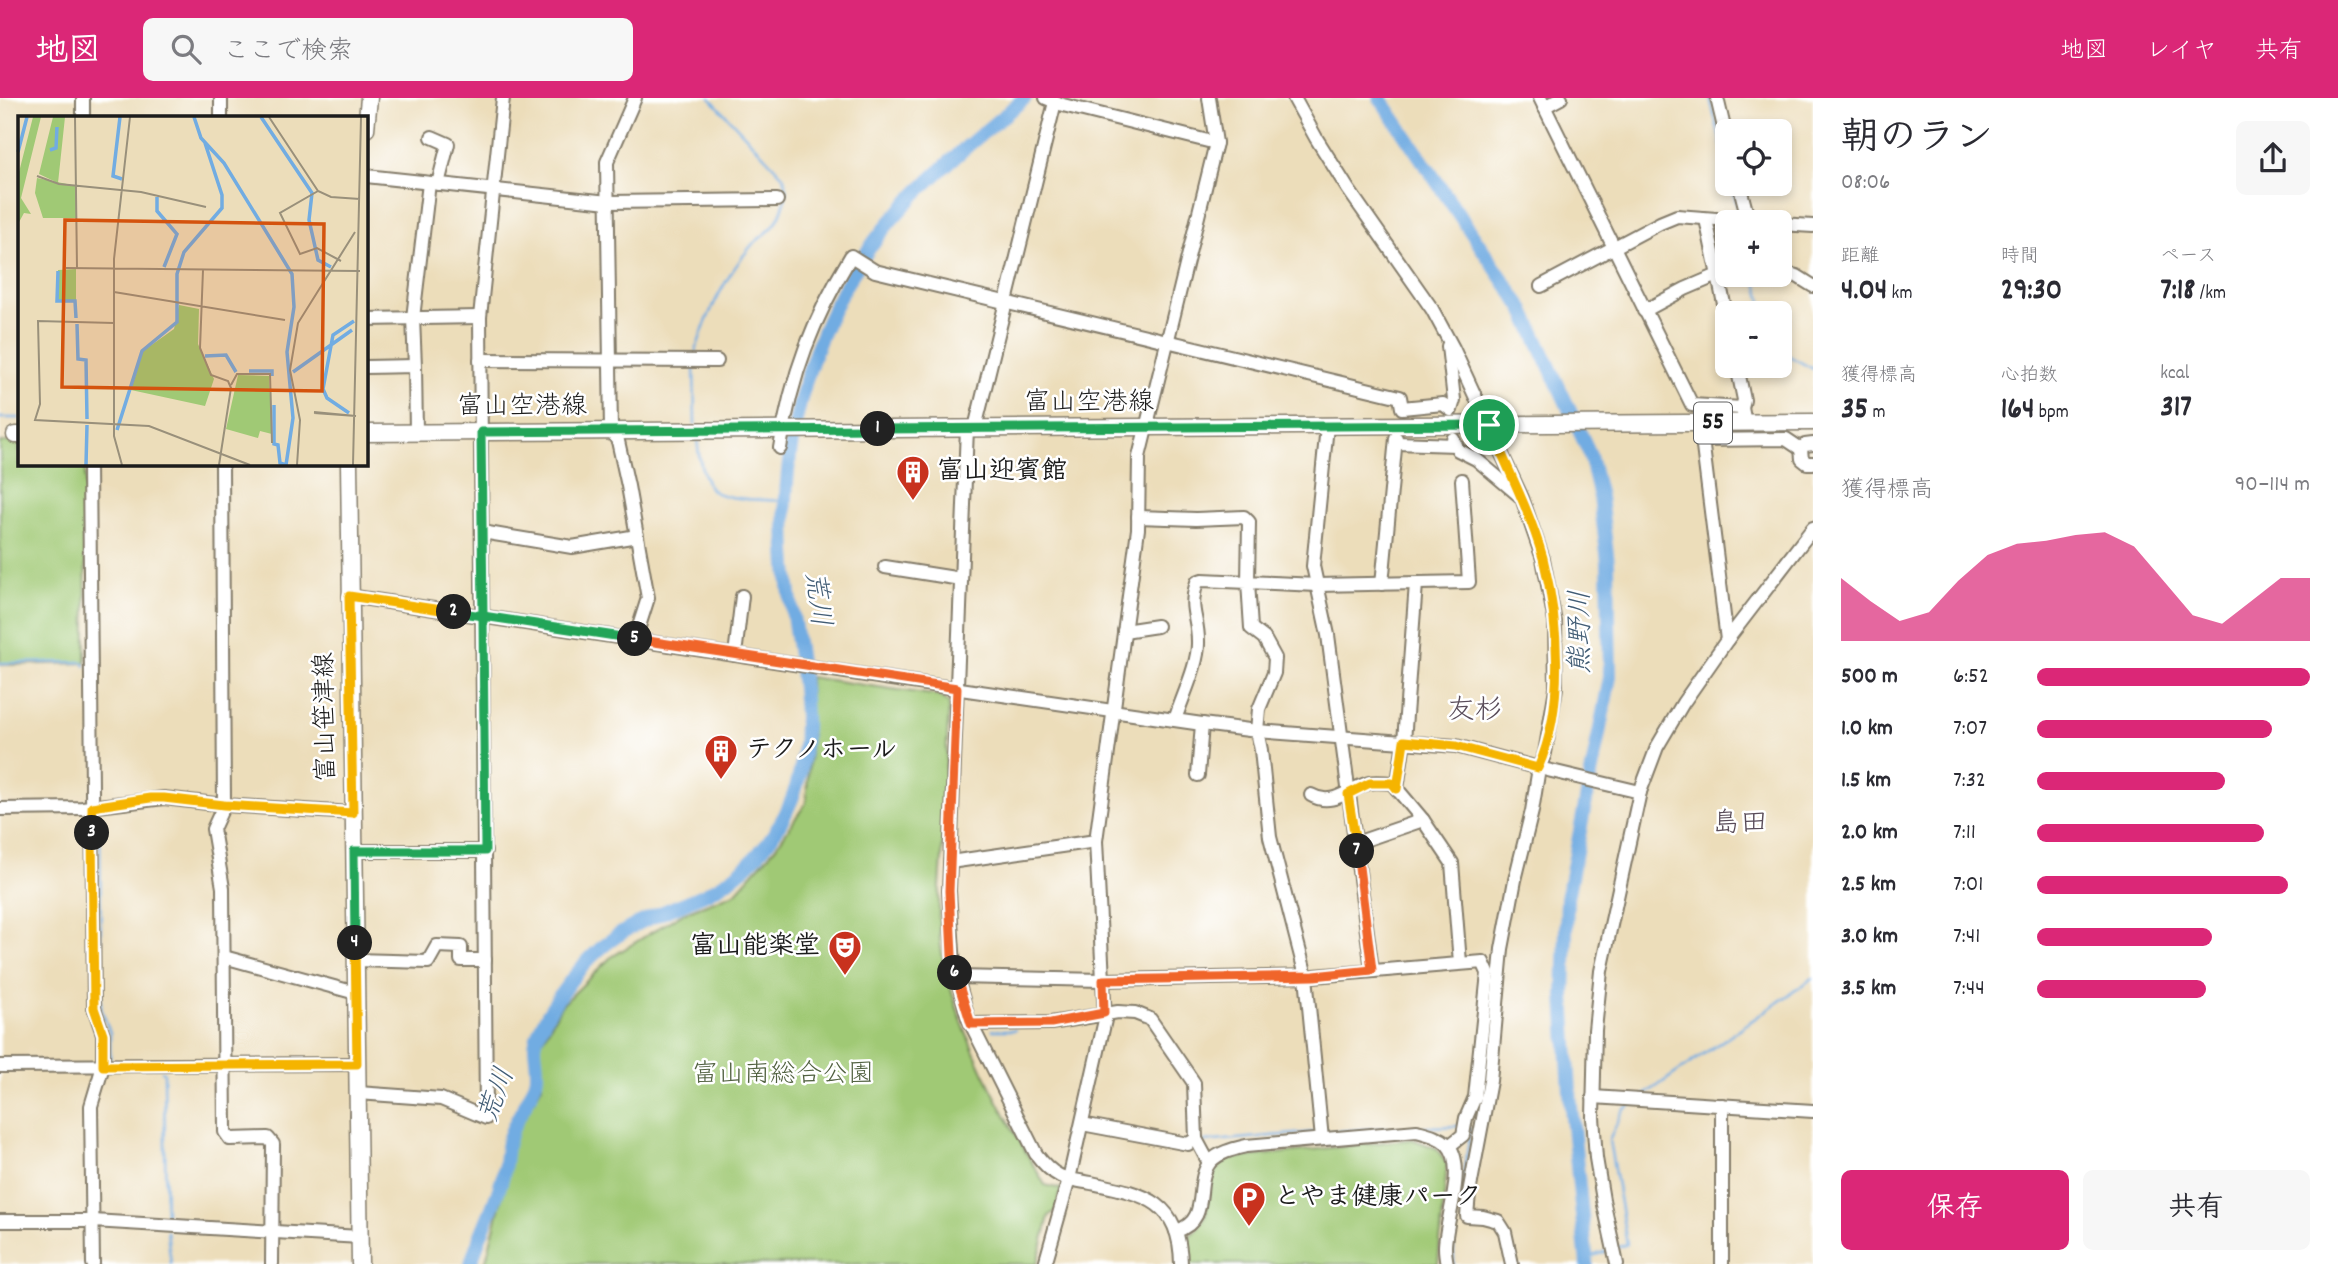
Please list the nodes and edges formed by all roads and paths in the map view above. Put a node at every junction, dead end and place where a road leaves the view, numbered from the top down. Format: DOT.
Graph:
graph roads {
  1 [pos="83,98"];
  2 [pos="221,98"];
  3 [pos="369,98"];
  4 [pos="503,98"];
  5 [pos="635,98"];
  6 [pos="1209,98"];
  7 [pos="1294,98"];
  8 [pos="1561,98"];
  9 [pos="1717,98"];
  10 [pos="1050,100"];
  11 [pos="1542,102"];
  12 [pos="83,116"];
  13 [pos="220,116"];
  14 [pos="367,116"];
  15 [pos="1722,119"];
  16 [pos="432,138"];
  17 [pos="1216,143"];
  18 [pos="368,176"];
  19 [pos="433,183"];
  20 [pos="493,189"];
  21 [pos="777,200"];
  22 [pos="608,202"];
  23 [pos="1706,219"];
  24 [pos="1715,220"];
  25 [pos="1792,225"];
  26 [pos="1813,226"];
  27 [pos="1612,248"];
  28 [pos="1715,248"];
  29 [pos="1792,275"];
  30 [pos="1715,277"];
  31 [pos="1541,286"];
  32 [pos="1813,286"];
  33 [pos="1006,302"];
  34 [pos="1644,311"];
  35 [pos="480,317"];
  36 [pos="413,318"];
  37 [pos="368,319"];
  38 [pos="1448,339"];
  39 [pos="1167,341"];
  40 [pos="480,360"];
  41 [pos="717,360"];
  42 [pos="610,361"];
  43 [pos="415,366"];
  44 [pos="368,367"];
  45 [pos="1739,378"];
  46 [pos="1744,416"];
  47 [pos="1813,422"];
  48 [pos="1493,425"];
  49 [pos="1327,426"];
  50 [pos="1145,427"];
  51 [pos="971,428"];
  52 [pos="783,429"];
  53 [pos="611,431"];
  54 [pos="1764,431"];
  55 [pos="416,432"];
  56 [pos="481,432"];
  57 [pos="368,433"];
  58 [pos="1807,447"];
  59 [pos="780,448"];
  60 [pos="1813,463"];
  61 [pos="89,466"];
  62 [pos="222,466"];
  63 [pos="349,466"];
  64 [pos="1462,480"];
  65 [pos="1522,498"];
  66 [pos="1138,517"];
  67 [pos="1813,528"];
  68 [pos="482,532"];
  69 [pos="637,537"];
  70 [pos="885,567"];
  71 [pos="961,579"];
  72 [pos="1248,582"];
  73 [pos="1382,584"];
  74 [pos="1416,584"];
  75 [pos="1317,585"];
  76 [pos="349,596"];
  77 [pos="742,596"];
  78 [pos="483,616"];
  79 [pos="1157,626"];
  80 [pos="1124,631"];
  81 [pos="635,639"];
  82 [pos="1727,640"];
  83 [pos="735,656"];
  84 [pos="957,688"];
  85 [pos="1113,711"];
  86 [pos="1175,720"];
  87 [pos="1202,724"];
  88 [pos="1257,731"];
  89 [pos="1340,737"];
  90 [pos="1404,741"];
  91 [pos="1544,770"];
  92 [pos="1198,775"];
  93 [pos="1397,789"];
  94 [pos="1634,791"];
  95 [pos="1348,794"];
  96 [pos="1311,795"];
  97 [pos="224,805"];
  98 [pos="92,807"];
  99 [pos="0,809"];
  100 [pos="353,813"];
  101 [pos="1423,820"];
  102 [pos="1096,841"];
  103 [pos="1356,843"];
  104 [pos="354,851"];
  105 [pos="485,851"];
  106 [pos="950,862"];
  107 [pos="223,957"];
  108 [pos="355,960"];
  109 [pos="485,960"];
  110 [pos="1460,963"];
  111 [pos="1372,970"];
  112 [pos="1306,976"];
  113 [pos="956,977"];
  114 [pos="1103,980"];
  115 [pos="356,993"];
  116 [pos="1104,1016"];
  117 [pos="971,1024"];
  118 [pos="357,1064"];
  119 [pos="0,1066"];
  120 [pos="108,1066"];
  121 [pos="224,1066"];
  122 [pos="358,1093"];
  123 [pos="1593,1097"];
  124 [pos="1722,1105"];
  125 [pos="1813,1111"];
  126 [pos="1082,1124"];
  127 [pos="1196,1139"];
  128 [pos="1322,1139"];
  129 [pos="1450,1146"];
  130 [pos="1209,1163"];
  131 [pos="1069,1179"];
  132 [pos="0,1221"];
  133 [pos="93,1222"];
  134 [pos="1177,1231"];
  135 [pos="274,1233"];
  136 [pos="360,1237"];
  137 [pos="93,1264"];
  138 [pos="272,1264"];
  139 [pos="360,1264"];
  140 [pos="1045,1264"];
  141 [pos="1181,1264"];
  142 [pos="1447,1264"];
  143 [pos="1512,1264"];
  144 [pos="1617,1264"];
  145 [pos="1722,1264"];
  1 -- 12 [label="street"];
  2 -- 13 [label="street"];
  3 -- 14 [label="main road"];
  4 -- 20 [label="street"];
  5 -- 22 [label="street"];
  6 -- 17 [label="street"];
  7 -- 38 [label="street"];
  8 -- 11 [label="street"];
  9 -- 15 [label="street"];
  10 -- 17 [label="street"];
  10 -- 33 [label="street"];
  11 -- 27 [label="street"];
  16 -- 19 [label="street"];
  17 -- 39 [label="street"];
  18 -- 19 [label="street"];
  19 -- 20 [label="street"];
  19 -- 36 [label="street"];
  20 -- 22 [label="street"];
  20 -- 35 [label="street"];
  21 -- 22 [label="street"];
  22 -- 42 [label="street"];
  23 -- 24 [label="street"];
  23 -- 27 [label="street"];
  23 -- 28 [label="street"];
  25 -- 26 [label="street"];
  27 -- 31 [label="street"];
  27 -- 34 [label="street"];
  29 -- 32 [label="street"];
  30 -- 34 [label="street"];
  33 -- 39 [label="street"];
  33 -- 51 [label="street"];
  33 -- 52 [label="street"];
  34 -- 46 [label="street"];
  35 -- 36 [label="street"];
  35 -- 40 [label="street"];
  36 -- 37 [label="street"];
  36 -- 43 [label="street"];
  38 -- 39 [label="street"];
  38 -- 48 [label="street"];
  39 -- 50 [label="street"];
  40 -- 42 [label="street"];
  40 -- 56 [label="street"];
  41 -- 42 [label="street"];
  42 -- 53 [label="street"];
  43 -- 44 [label="street"];
  43 -- 55 [label="street"];
  45 -- 46 [label="street"];
  46 -- 48 [label="main road, 富山空港線 / 55"];
  46 -- 54 [label="main road, 富山空港線 / 55"];
  47 -- 54 [label="main road, 富山空港線 / 55"];
  48 -- 49 [label="main road, 富山空港線 / 55"];
  48 -- 65 [label="street"];
  49 -- 50 [label="main road, 富山空港線 / 55"];
  49 -- 75 [label="street"];
  50 -- 51 [label="main road, 富山空港線 / 55"];
  50 -- 66 [label="street"];
  51 -- 52 [label="main road, 富山空港線 / 55"];
  51 -- 71 [label="street"];
  52 -- 53 [label="main road, 富山空港線 / 55"];
  52 -- 59 [label="street"];
  53 -- 56 [label="main road, 富山空港線 / 55"];
  53 -- 69 [label="street"];
  54 -- 58 [label="street"];
  54 -- 82 [label="street"];
  55 -- 56 [label="main road, 富山空港線 / 55"];
  55 -- 57 [label="main road, 富山空港線 / 55"];
  56 -- 68 [label="street"];
  58 -- 60 [label="street"];
  61 -- 98 [label="street"];
  62 -- 97 [label="street"];
  63 -- 76 [label="main road, 富山笹津線"];
  64 -- 74 [label="street"];
  65 -- 73 [label="street"];
  65 -- 91 [label="street"];
  66 -- 72 [label="street"];
  66 -- 80 [label="street"];
  67 -- 82 [label="street"];
  68 -- 69 [label="street"];
  68 -- 78 [label="street"];
  69 -- 81 [label="street"];
  70 -- 71 [label="street"];
  71 -- 84 [label="street"];
  72 -- 75 [label="street"];
  72 -- 86 [label="street"];
  72 -- 88 [label="street"];
  73 -- 74 [label="street"];
  73 -- 75 [label="street"];
  74 -- 90 [label="street"];
  75 -- 89 [label="street"];
  76 -- 78 [label="street"];
  76 -- 100 [label="main road, 富山笹津線"];
  77 -- 83 [label="street"];
  78 -- 81 [label="street"];
  78 -- 105 [label="street"];
  79 -- 80 [label="street"];
  80 -- 85 [label="street"];
  81 -- 83 [label="street"];
  82 -- 94 [label="street"];
  83 -- 84 [label="street"];
  84 -- 85 [label="street"];
  84 -- 106 [label="street"];
  85 -- 86 [label="street"];
  85 -- 102 [label="street"];
  86 -- 87 [label="street"];
  87 -- 88 [label="street"];
  87 -- 92 [label="street"];
  88 -- 89 [label="street"];
  88 -- 112 [label="street"];
  89 -- 90 [label="street"];
  89 -- 95 [label="street"];
  90 -- 91 [label="street"];
  90 -- 93 [label="street"];
  91 -- 94 [label="street"];
  91 -- 143 [label="street"];
  93 -- 95 [label="street"];
  93 -- 101 [label="street"];
  94 -- 123 [label="street"];
  95 -- 96 [label="street"];
  95 -- 103 [label="street"];
  97 -- 98 [label="street"];
  97 -- 100 [label="street"];
  97 -- 107 [label="street"];
  98 -- 99 [label="street"];
  98 -- 120 [label="street"];
  100 -- 104 [label="main road, 富山笹津線"];
  101 -- 103 [label="street"];
  101 -- 110 [label="street"];
  102 -- 106 [label="street"];
  102 -- 114 [label="street"];
  103 -- 111 [label="street"];
  104 -- 105 [label="street"];
  104 -- 108 [label="main road, 富山笹津線"];
  105 -- 109 [label="street"];
  106 -- 113 [label="street"];
  107 -- 115 [label="street"];
  107 -- 121 [label="street"];
  108 -- 109 [label="street"];
  108 -- 115 [label="main road, 富山笹津線"];
  109 -- 122 [label="street"];
  110 -- 111 [label="street"];
  110 -- 129 [label="street"];
  111 -- 112 [label="street"];
  112 -- 114 [label="street"];
  112 -- 128 [label="street"];
  113 -- 114 [label="street"];
  113 -- 117 [label="street"];
  114 -- 116 [label="street"];
  115 -- 118 [label="main road, 富山笹津線"];
  116 -- 117 [label="street"];
  116 -- 126 [label="street"];
  116 -- 127 [label="street"];
  117 -- 131 [label="street"];
  118 -- 121 [label="street"];
  118 -- 122 [label="main road, 富山笹津線"];
  119 -- 120 [label="street"];
  120 -- 121 [label="street"];
  120 -- 133 [label="street"];
  121 -- 135 [label="street"];
  122 -- 136 [label="main road, 富山笹津線"];
  123 -- 124 [label="street"];
  123 -- 144 [label="street"];
  124 -- 125 [label="street"];
  124 -- 145 [label="street"];
  126 -- 127 [label="street"];
  126 -- 131 [label="street"];
  127 -- 130 [label="street"];
  128 -- 129 [label="street"];
  128 -- 130 [label="street"];
  129 -- 142 [label="street"];
  130 -- 134 [label="street"];
  131 -- 134 [label="street"];
  131 -- 140 [label="street"];
  132 -- 133 [label="street"];
  133 -- 135 [label="street"];
  133 -- 137 [label="street"];
  134 -- 141 [label="street"];
  135 -- 136 [label="street"];
  135 -- 138 [label="street"];
  136 -- 139 [label="main road, 富山笹津線"];
}
